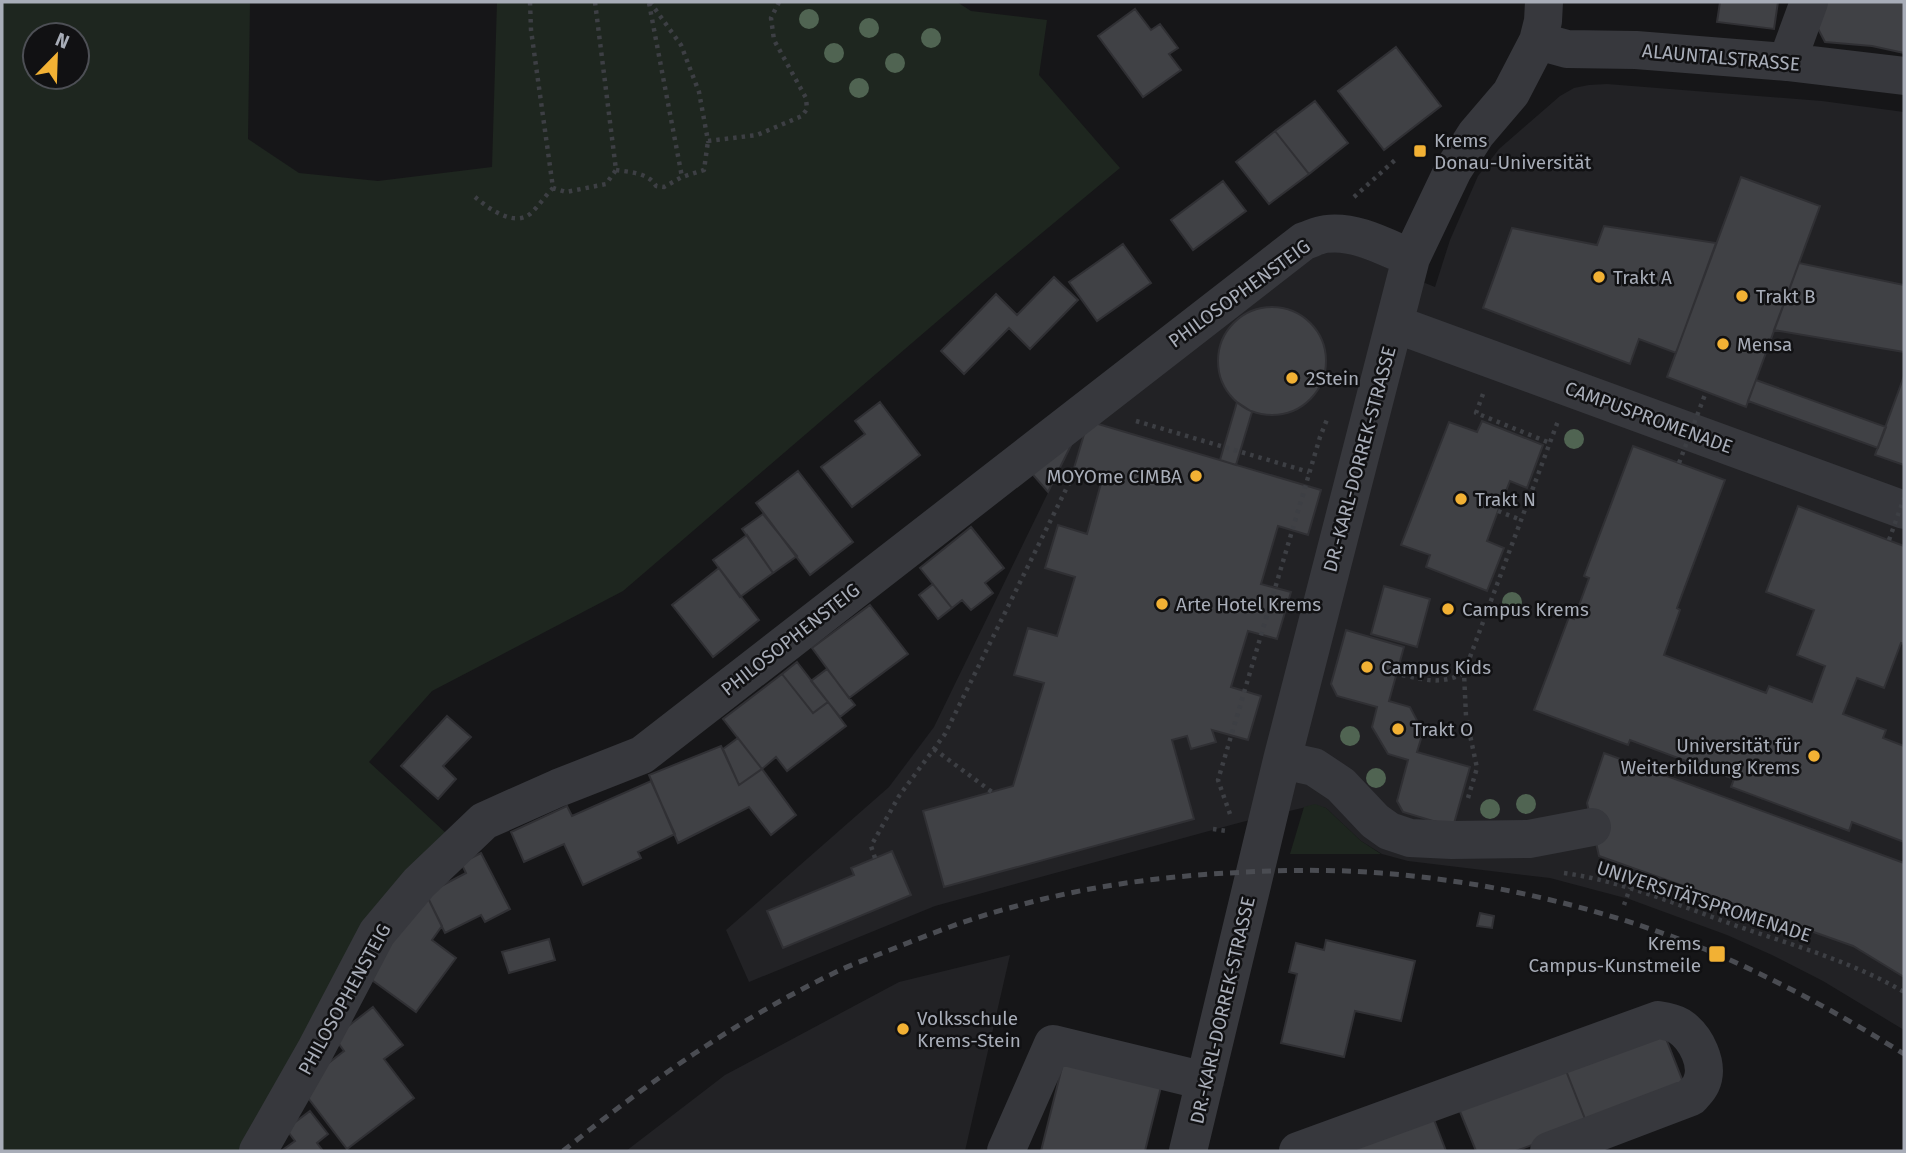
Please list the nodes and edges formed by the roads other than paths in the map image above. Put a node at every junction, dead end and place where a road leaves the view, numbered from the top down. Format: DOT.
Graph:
graph roads {
  1 [pos="1544,2"];
  2 [pos="1809,2"];
  3 [pos="1538,41"];
  4 [pos="1787,62"];
  5 [pos="1904,76"];
  6 [pos="1411,258"];
  7 [pos="1395,324"];
  8 [pos="1896,525"];
  9 [pos="1282,760"];
  10 [pos="1592,827"];
  11 [pos="1205,1081"];
  12 [pos="258,1151"];
  13 [pos="1006,1151"];
  14 [pos="1188,1151"];
  15 [pos="1298,1151"];
  16 [pos="1549,1151"];
  1 -- 3 [label="street, DR.-KARL-DORREK-STRASSE"];
  2 -- 4 [label="street"];
  3 -- 4 [label="street, ALAUNTALSTRASSE"];
  3 -- 6 [label="street, DR.-KARL-DORREK-STRASSE"];
  4 -- 5 [label="street, ALAUNTALSTRASSE"];
  6 -- 7 [label="street, DR.-KARL-DORREK-STRASSE"];
  6 -- 12 [label="street, PHILOSOPHENSTEIG"];
  7 -- 8 [label="street, CAMPUSPROMENADE"];
  7 -- 9 [label="street, DR.-KARL-DORREK-STRASSE"];
  9 -- 10 [label="street"];
  9 -- 11 [label="street, DR.-KARL-DORREK-STRASSE"];
  11 -- 13 [label="street"];
  11 -- 14 [label="street, DR.-KARL-DORREK-STRASSE"];
  15 -- 16 [label="street"];
}
